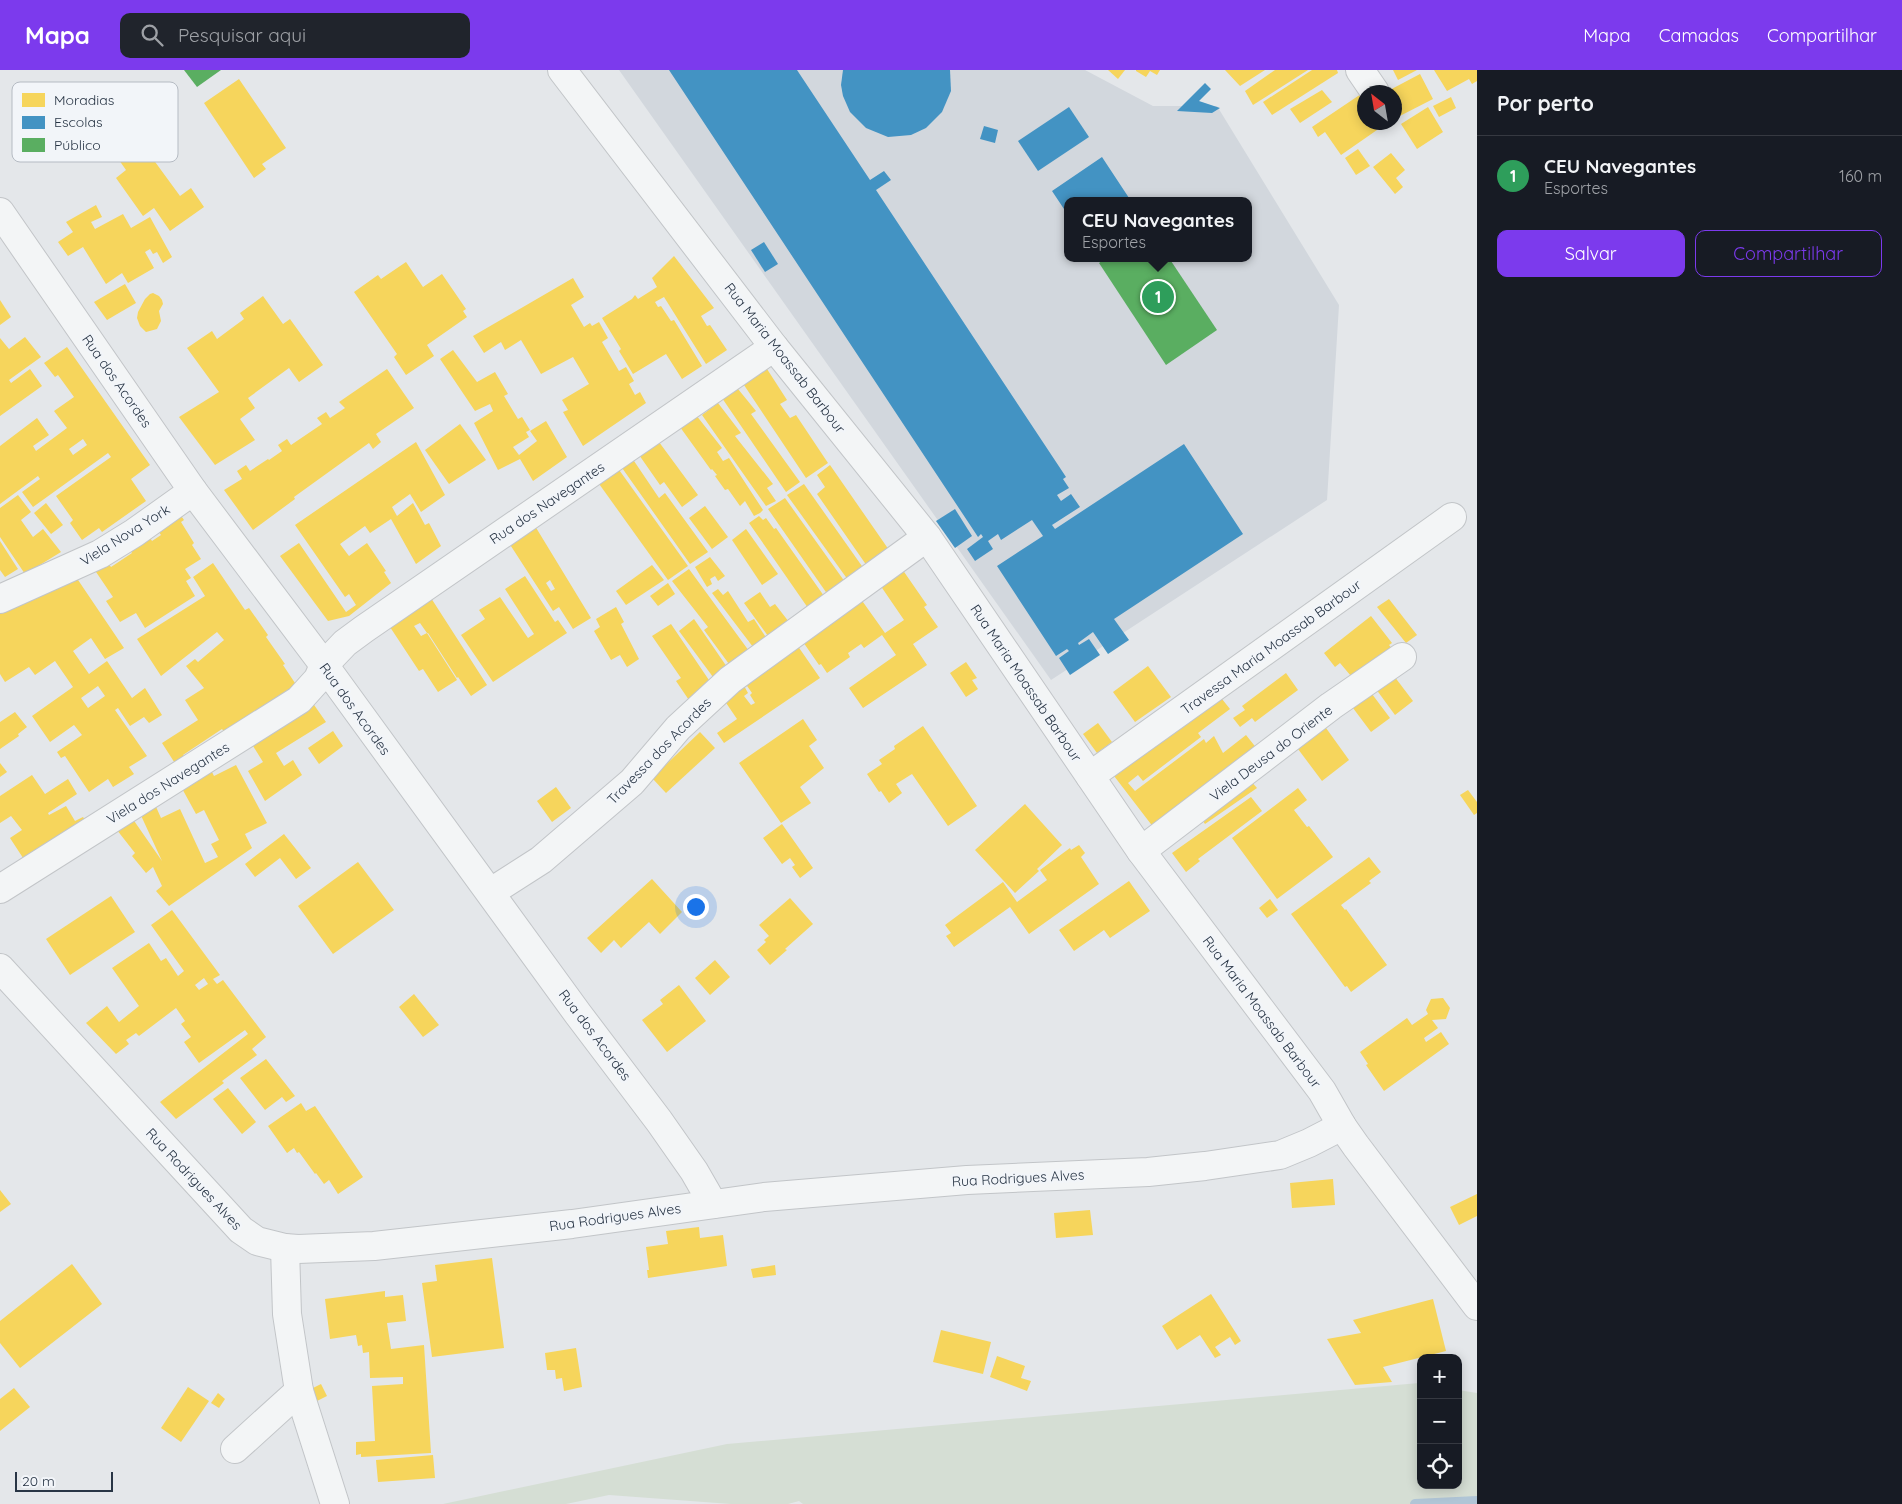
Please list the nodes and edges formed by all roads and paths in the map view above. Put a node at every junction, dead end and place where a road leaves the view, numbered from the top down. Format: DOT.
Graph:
graph roads {
  1 [pos="562,70"];
  2 [pos="0,212"];
  3 [pos="774,347"];
  4 [pos="193,491"];
  5 [pos="1452,517"];
  6 [pos="927,537"];
  7 [pos="0,599"];
  8 [pos="1402,657"];
  9 [pos="324,665"];
  10 [pos="1090,776"];
  11 [pos="1141,850"];
  12 [pos="0,889"];
  13 [pos="491,892"];
  14 [pos="0,968"];
  15 [pos="1342,1126"];
  16 [pos="713,1204"];
  17 [pos="285,1248"];
  18 [pos="1477,1306"];
  19 [pos="299,1391"];
  20 [pos="235,1449"];
  21 [pos="335,1504"];
  1 -- 3 [label="street, Rua Maria Moassab Barbour"];
  2 -- 4 [label="street, Rua dos Acordes"];
  3 -- 6 [label="street, Rua Maria Moassab Barbour"];
  3 -- 9 [label="street, Rua dos Navegantes"];
  4 -- 7 [label="street, Viela Nova York"];
  4 -- 9 [label="street, Rua dos Acordes"];
  5 -- 10 [label="street, Travessa Maria Moassab Barbour"];
  6 -- 10 [label="street, Rua Maria Moassab Barbour"];
  6 -- 13 [label="street, Travessa dos Acordes"];
  8 -- 11 [label="street, Viela Deusa do Oriente"];
  9 -- 12 [label="street, Viela dos Navegantes"];
  9 -- 13 [label="street, Rua dos Acordes"];
  10 -- 11 [label="street, Rua Maria Moassab Barbour"];
  11 -- 15 [label="street, Rua Maria Moassab Barbour"];
  13 -- 16 [label="street, Rua dos Acordes"];
  14 -- 17 [label="street, Rua Rodrigues Alves"];
  15 -- 16 [label="street, Rua Rodrigues Alves"];
  15 -- 18 [label="street, Rua Maria Moassab Barbour"];
  16 -- 17 [label="street, Rua Rodrigues Alves"];
  17 -- 19 [label="street"];
  19 -- 20 [label="street"];
  19 -- 21 [label="street"];
}
